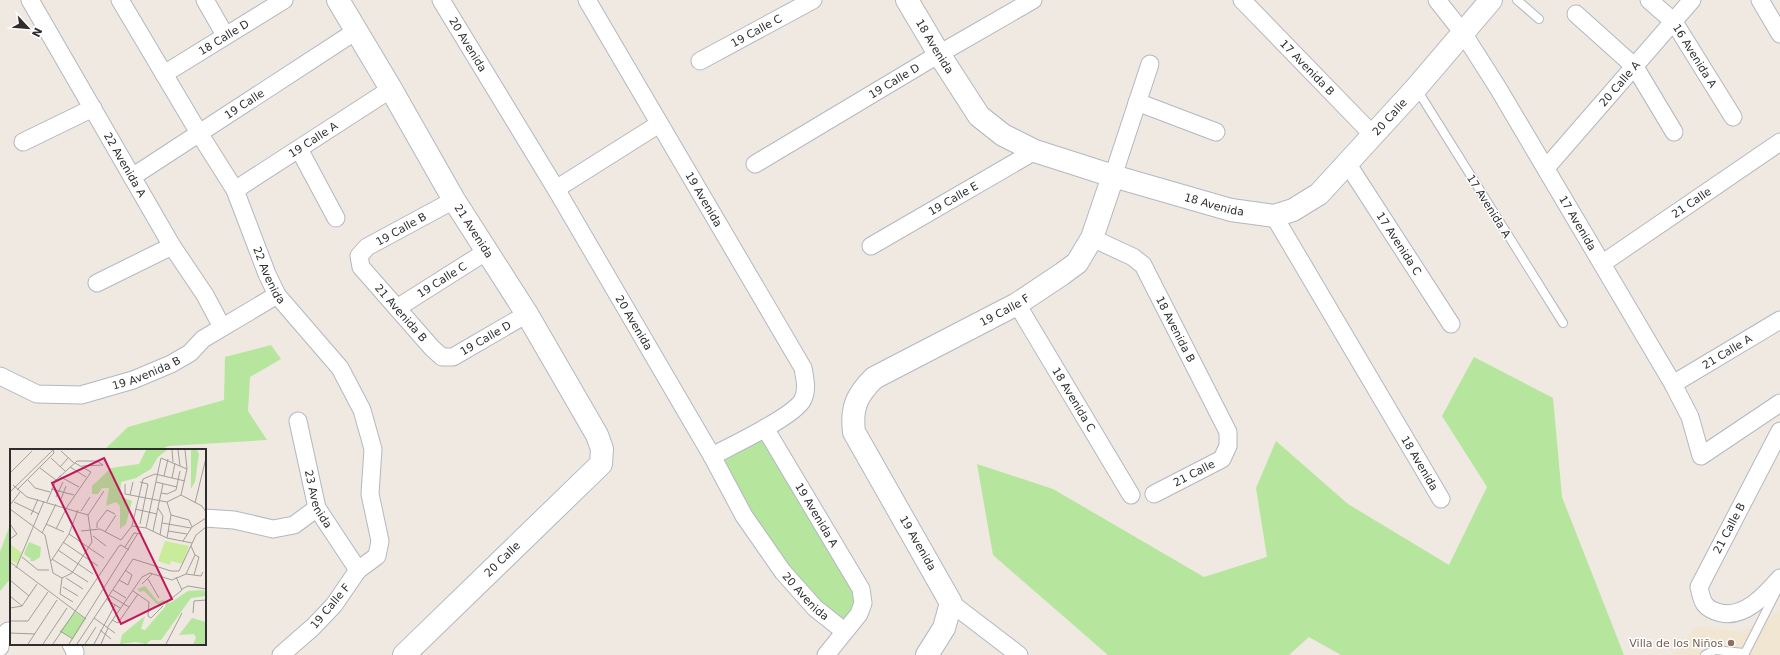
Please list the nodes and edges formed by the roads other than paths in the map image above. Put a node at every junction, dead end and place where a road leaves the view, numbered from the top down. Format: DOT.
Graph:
graph roads {
  1 [pos="30,0"];
  2 [pos="120,0"];
  3 [pos="205,0"];
  4 [pos="284,0"];
  5 [pos="338,0"];
  6 [pos="441,0"];
  7 [pos="587,0"];
  8 [pos="813,0"];
  9 [pos="907,0"];
  10 [pos="1033,0"];
  11 [pos="1242,0"];
  12 [pos="1437,0"];
  13 [pos="1491,0"];
  14 [pos="1517,0"];
  15 [pos="1649,0"];
  16 [pos="1692,0"];
  17 [pos="1760,0"];
  18 [pos="1576,14"];
  19 [pos="1539,19"];
  20 [pos="1674,22"];
  21 [pos="356,31"];
  22 [pos="1464,33"];
  23 [pos="1780,34"];
  24 [pos="225,35"];
  25 [pos="939,54"];
  26 [pos="700,62"];
  27 [pos="1150,64"];
  28 [pos="1635,66"];
  29 [pos="164,74"];
  30 [pos="1416,88"];
  31 [pos="391,89"];
  32 [pos="1137,102"];
  33 [pos="94,108"];
  34 [pos="1733,117"];
  35 [pos="659,124"];
  36 [pos="1216,132"];
  37 [pos="1674,132"];
  38 [pos="199,133"];
  39 [pos="1373,135"];
  40 [pos="23,142"];
  41 [pos="1780,142"];
  42 [pos="298,149"];
  43 [pos="1035,151"];
  44 [pos="1348,163"];
  45 [pos="755,164"];
  46 [pos="1546,168"];
  47 [pos="1113,176"];
  48 [pos="132,177"];
  49 [pos="556,189"];
  50 [pos="235,190"];
  51 [pos="454,200"];
  52 [pos="1274,216"];
  53 [pos="336,218"];
  54 [pos="1092,238"];
  55 [pos="172,246"];
  56 [pos="871,246"];
  57 [pos="487,251"];
  58 [pos="1603,263"];
  59 [pos="361,267"];
  60 [pos="97,283"];
  61 [pos="277,295"];
  62 [pos="1017,304"];
  63 [pos="397,308"];
  64 [pos="527,314"];
  65 [pos="1780,320"];
  66 [pos="1563,323"];
  67 [pos="1450,324"];
  68 [pos="222,327"];
  69 [pos="442,357"];
  70 [pos="0,376"];
  71 [pos="1673,384"];
  72 [pos="1780,403"];
  73 [pos="854,406"];
  74 [pos="298,421"];
  75 [pos="765,428"];
  76 [pos="1780,431"];
  77 [pos="1228,446"];
  78 [pos="712,456"];
  79 [pos="601,464"];
  80 [pos="1154,494"];
  81 [pos="1131,495"];
  82 [pos="1441,499"];
  83 [pos="317,508"];
  84 [pos="206,518"];
  85 [pos="377,556"];
  86 [pos="358,570"];
  87 [pos="1780,578"];
  88 [pos="1780,584"];
  89 [pos="951,603"];
  90 [pos="844,631"];
  91 [pos="10,632"];
  92 [pos="0,647"];
  93 [pos="1744,654"];
  94 [pos="281,655"];
  95 [pos="404,655"];
  96 [pos="826,655"];
  97 [pos="927,655"];
  98 [pos="1019,655"];
  99 [pos="1705,655"];
  1 -- 33 [label="street, 22 Avenida A"];
  2 -- 29 [label="street, 22 Avenida"];
  3 -- 24 [label="street"];
  4 -- 24 [label="street, 18 Calle D"];
  5 -- 21 [label="street, 21 Avenida"];
  6 -- 49 [label="street, 20 Avenida"];
  7 -- 35 [label="street, 19 Avenida"];
  8 -- 26 [label="street, 19 Calle C"];
  9 -- 25 [label="street, 18 Avenida"];
  10 -- 25 [label="street, 19 Calle D"];
  11 -- 39 [label="street, 17 Avenida B"];
  12 -- 22 [label="street, 17 Avenida"];
  13 -- 22 [label="street, 20 Calle"];
  14 -- 19 [label="lane"];
  15 -- 20 [label="street, 16 Avenida A"];
  16 -- 20 [label="street, 20 Calle A"];
  17 -- 23 [label="street"];
  18 -- 28 [label="street"];
  20 -- 28 [label="street, 20 Calle A"];
  20 -- 34 [label="street, 16 Avenida A"];
  21 -- 31 [label="street, 21 Avenida"];
  21 -- 38 [label="street, 19 Calle"];
  22 -- 30 [label="street, 20 Calle"];
  22 -- 46 [label="street, 17 Avenida"];
  24 -- 29 [label="street, 18 Calle D"];
  25 -- 43 [label="street, 18 Avenida"];
  25 -- 45 [label="street, 19 Calle D"];
  27 -- 32 [label="street"];
  28 -- 37 [label="street"];
  28 -- 46 [label="street, 20 Calle A"];
  29 -- 38 [label="street, 22 Avenida"];
  30 -- 39 [label="street, 20 Calle"];
  30 -- 66 [label="lane, 17 Avenida A"];
  31 -- 42 [label="street, 19 Calle A"];
  31 -- 51 [label="street, 21 Avenida"];
  32 -- 36 [label="street"];
  32 -- 47 [label="street"];
  33 -- 40 [label="street"];
  33 -- 48 [label="street, 22 Avenida A"];
  35 -- 49 [label="street"];
  35 -- 75 [label="street, 19 Avenida"];
  38 -- 48 [label="street, 19 Calle"];
  38 -- 50 [label="street, 22 Avenida"];
  39 -- 44 [label="street, 20 Calle"];
  41 -- 58 [label="street, 21 Calle"];
  42 -- 50 [label="street, 19 Calle A"];
  42 -- 53 [label="street"];
  43 -- 47 [label="street, 18 Avenida"];
  43 -- 56 [label="street, 19 Calle E"];
  44 -- 52 [label="street, 20 Calle"];
  44 -- 67 [label="street, 17 Avenida C"];
  46 -- 58 [label="street, 17 Avenida"];
  47 -- 52 [label="street, 18 Avenida"];
  47 -- 54 [label="street, 19 Calle F"];
  48 -- 55 [label="street, 22 Avenida A"];
  49 -- 78 [label="street, 20 Avenida"];
  50 -- 61 [label="street, 22 Avenida"];
  51 -- 57 [label="street, 21 Avenida"];
  51 -- 59 [label="street, 19 Calle B"];
  52 -- 82 [label="street, 18 Avenida"];
  54 -- 62 [label="street, 19 Calle F"];
  54 -- 77 [label="street, 18 Avenida B"];
  55 -- 60 [label="street"];
  55 -- 68 [label="street, 22 Avenida A"];
  57 -- 63 [label="street, 19 Calle C"];
  57 -- 64 [label="street, 21 Avenida"];
  58 -- 71 [label="street, 17 Avenida"];
  59 -- 63 [label="street, 21 Avenida B"];
  61 -- 68 [label="street, 19 Avenida B"];
  61 -- 85 [label="street, 22 Avenida"];
  62 -- 73 [label="street, 19 Calle F"];
  62 -- 81 [label="street, 18 Avenida C"];
  63 -- 69 [label="street, 21 Avenida B"];
  64 -- 69 [label="street, 19 Calle D"];
  64 -- 79 [label="street, 21 Avenida"];
  65 -- 71 [label="street, 21 Calle A"];
  68 -- 70 [label="street, 19 Avenida B"];
  71 -- 72 [label="street, 17 Avenida"];
  73 -- 89 [label="street, 19 Avenida"];
  74 -- 83 [label="street, 23 Avenida"];
  75 -- 78 [label="street"];
  75 -- 90 [label="street, 19 Avenida A"];
  76 -- 87 [label="street, 21 Calle B"];
  77 -- 80 [label="street, 21 Calle"];
  78 -- 90 [label="street, 20 Avenida"];
  79 -- 95 [label="street, 20 Calle"];
  83 -- 84 [label="street"];
  83 -- 86 [label="street, 23 Avenida"];
  85 -- 86 [label="street, 19 Calle F"];
  86 -- 94 [label="street, 19 Calle F"];
  88 -- 93 [label="lane"];
  89 -- 97 [label="street"];
  89 -- 98 [label="street, 19 Avenida"];
  90 -- 96 [label="street"];
  91 -- 92 [label="street"];
  93 -- 99 [label="lane"];
}
